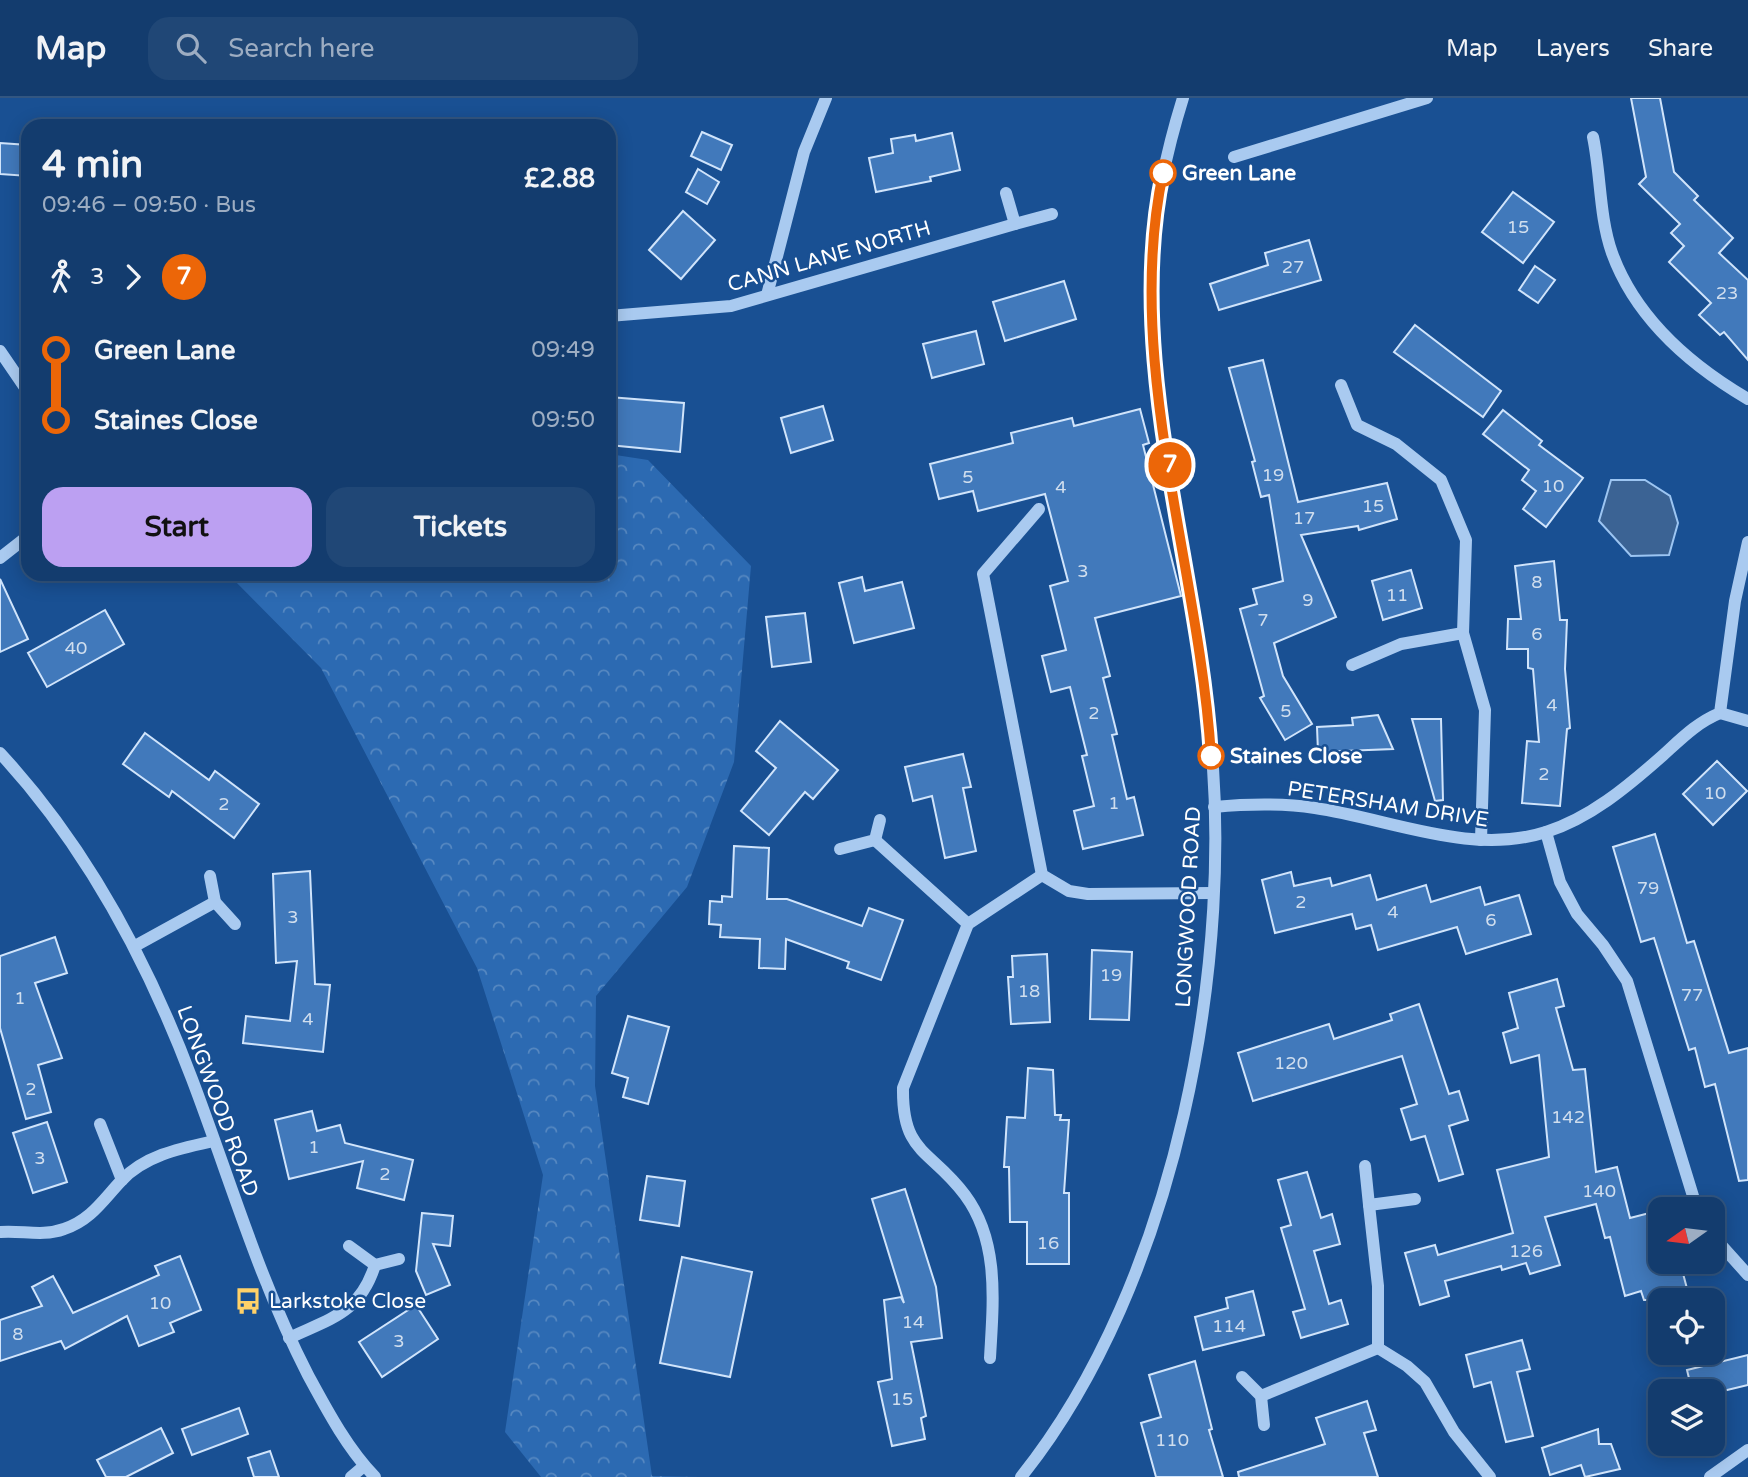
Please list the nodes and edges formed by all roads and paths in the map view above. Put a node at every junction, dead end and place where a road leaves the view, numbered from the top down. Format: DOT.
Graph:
graph roads {
  1 [pos="825,98"];
  2 [pos="1183,98"];
  3 [pos="1427,98"];
  4 [pos="1593,137"];
  5 [pos="1234,157"];
  6 [pos="1006,193"];
  7 [pos="1052,214"];
  8 [pos="1014,223"];
  9 [pos="767,295"];
  10 [pos="616,315"];
  11 [pos="0,351"];
  12 [pos="21,382"];
  13 [pos="1341,385"];
  14 [pos="1748,399"];
  15 [pos="1039,509"];
  16 [pos="21,542"];
  17 [pos="1748,542"];
  18 [pos="0,558"];
  19 [pos="1463,633"];
  20 [pos="1352,665"];
  21 [pos="1720,713"];
  22 [pos="1748,721"];
  23 [pos="0,752"];
  24 [pos="1214,807"];
  25 [pos="880,820"];
  26 [pos="1546,832"];
  27 [pos="875,839"];
  28 [pos="1481,840"];
  29 [pos="840,849"];
  30 [pos="1042,875"];
  31 [pos="210,876"];
  32 [pos="1212,893"];
  33 [pos="215,902"];
  34 [pos="235,924"];
  35 [pos="968,924"];
  36 [pos="135,946"];
  37 [pos="100,1124"];
  38 [pos="214,1141"];
  39 [pos="1365,1166"];
  40 [pos="122,1180"];
  41 [pos="1693,1197"];
  42 [pos="1415,1199"];
  43 [pos="1369,1205"];
  44 [pos="0,1232"];
  45 [pos="349,1247"];
  46 [pos="1726,1250"];
  47 [pos="399,1259"];
  48 [pos="375,1265"];
  49 [pos="1748,1275"];
  50 [pos="289,1338"];
  51 [pos="1378,1348"];
  52 [pos="989,1358"];
  53 [pos="1242,1377"];
  54 [pos="1261,1396"];
  55 [pos="1264,1425"];
  56 [pos="1748,1450"];
  57 [pos="364,1466"];
  58 [pos="351,1477"];
  59 [pos="374,1477"];
  60 [pos="1021,1477"];
  61 [pos="1490,1477"];
  62 [pos="1710,1477"];
  1 -- 9 [label="street"];
  2 -- 24 [label="street, LONGWOOD ROAD"];
  3 -- 5 [label="street"];
  4 -- 14 [label="street"];
  6 -- 8 [label="street"];
  7 -- 8 [label="street, CANN LANE NORTH"];
  8 -- 9 [label="street, CANN LANE NORTH"];
  9 -- 10 [label="street, CANN LANE NORTH"];
  11 -- 12 [label="street"];
  13 -- 19 [label="street"];
  15 -- 30 [label="street"];
  16 -- 18 [label="street"];
  17 -- 21 [label="street"];
  19 -- 20 [label="street"];
  19 -- 28 [label="street"];
  21 -- 22 [label="street"];
  21 -- 26 [label="street, PETERSHAM DRIVE"];
  23 -- 36 [label="street, LONGWOOD ROAD"];
  24 -- 28 [label="street, PETERSHAM DRIVE"];
  24 -- 32 [label="street, LONGWOOD ROAD"];
  25 -- 27 [label="street"];
  26 -- 28 [label="street, PETERSHAM DRIVE"];
  26 -- 41 [label="street"];
  27 -- 29 [label="street"];
  27 -- 35 [label="street"];
  30 -- 32 [label="street"];
  30 -- 35 [label="street"];
  31 -- 33 [label="street"];
  32 -- 60 [label="street, LONGWOOD ROAD"];
  33 -- 34 [label="street"];
  33 -- 36 [label="street"];
  35 -- 52 [label="street"];
  36 -- 38 [label="street, LONGWOOD ROAD"];
  37 -- 40 [label="street"];
  38 -- 40 [label="street"];
  38 -- 50 [label="street, LONGWOOD ROAD"];
  39 -- 43 [label="street"];
  40 -- 44 [label="street"];
  42 -- 43 [label="street"];
  43 -- 51 [label="street"];
  45 -- 48 [label="street"];
  46 -- 49 [label="street"];
  47 -- 48 [label="street"];
  48 -- 50 [label="street"];
  50 -- 57 [label="street, LONGWOOD ROAD"];
  51 -- 54 [label="street"];
  51 -- 61 [label="street"];
  53 -- 54 [label="street"];
  54 -- 55 [label="street"];
  56 -- 62 [label="street"];
  57 -- 58 [label="street"];
  57 -- 59 [label="street, LONGWOOD ROAD"];
}
